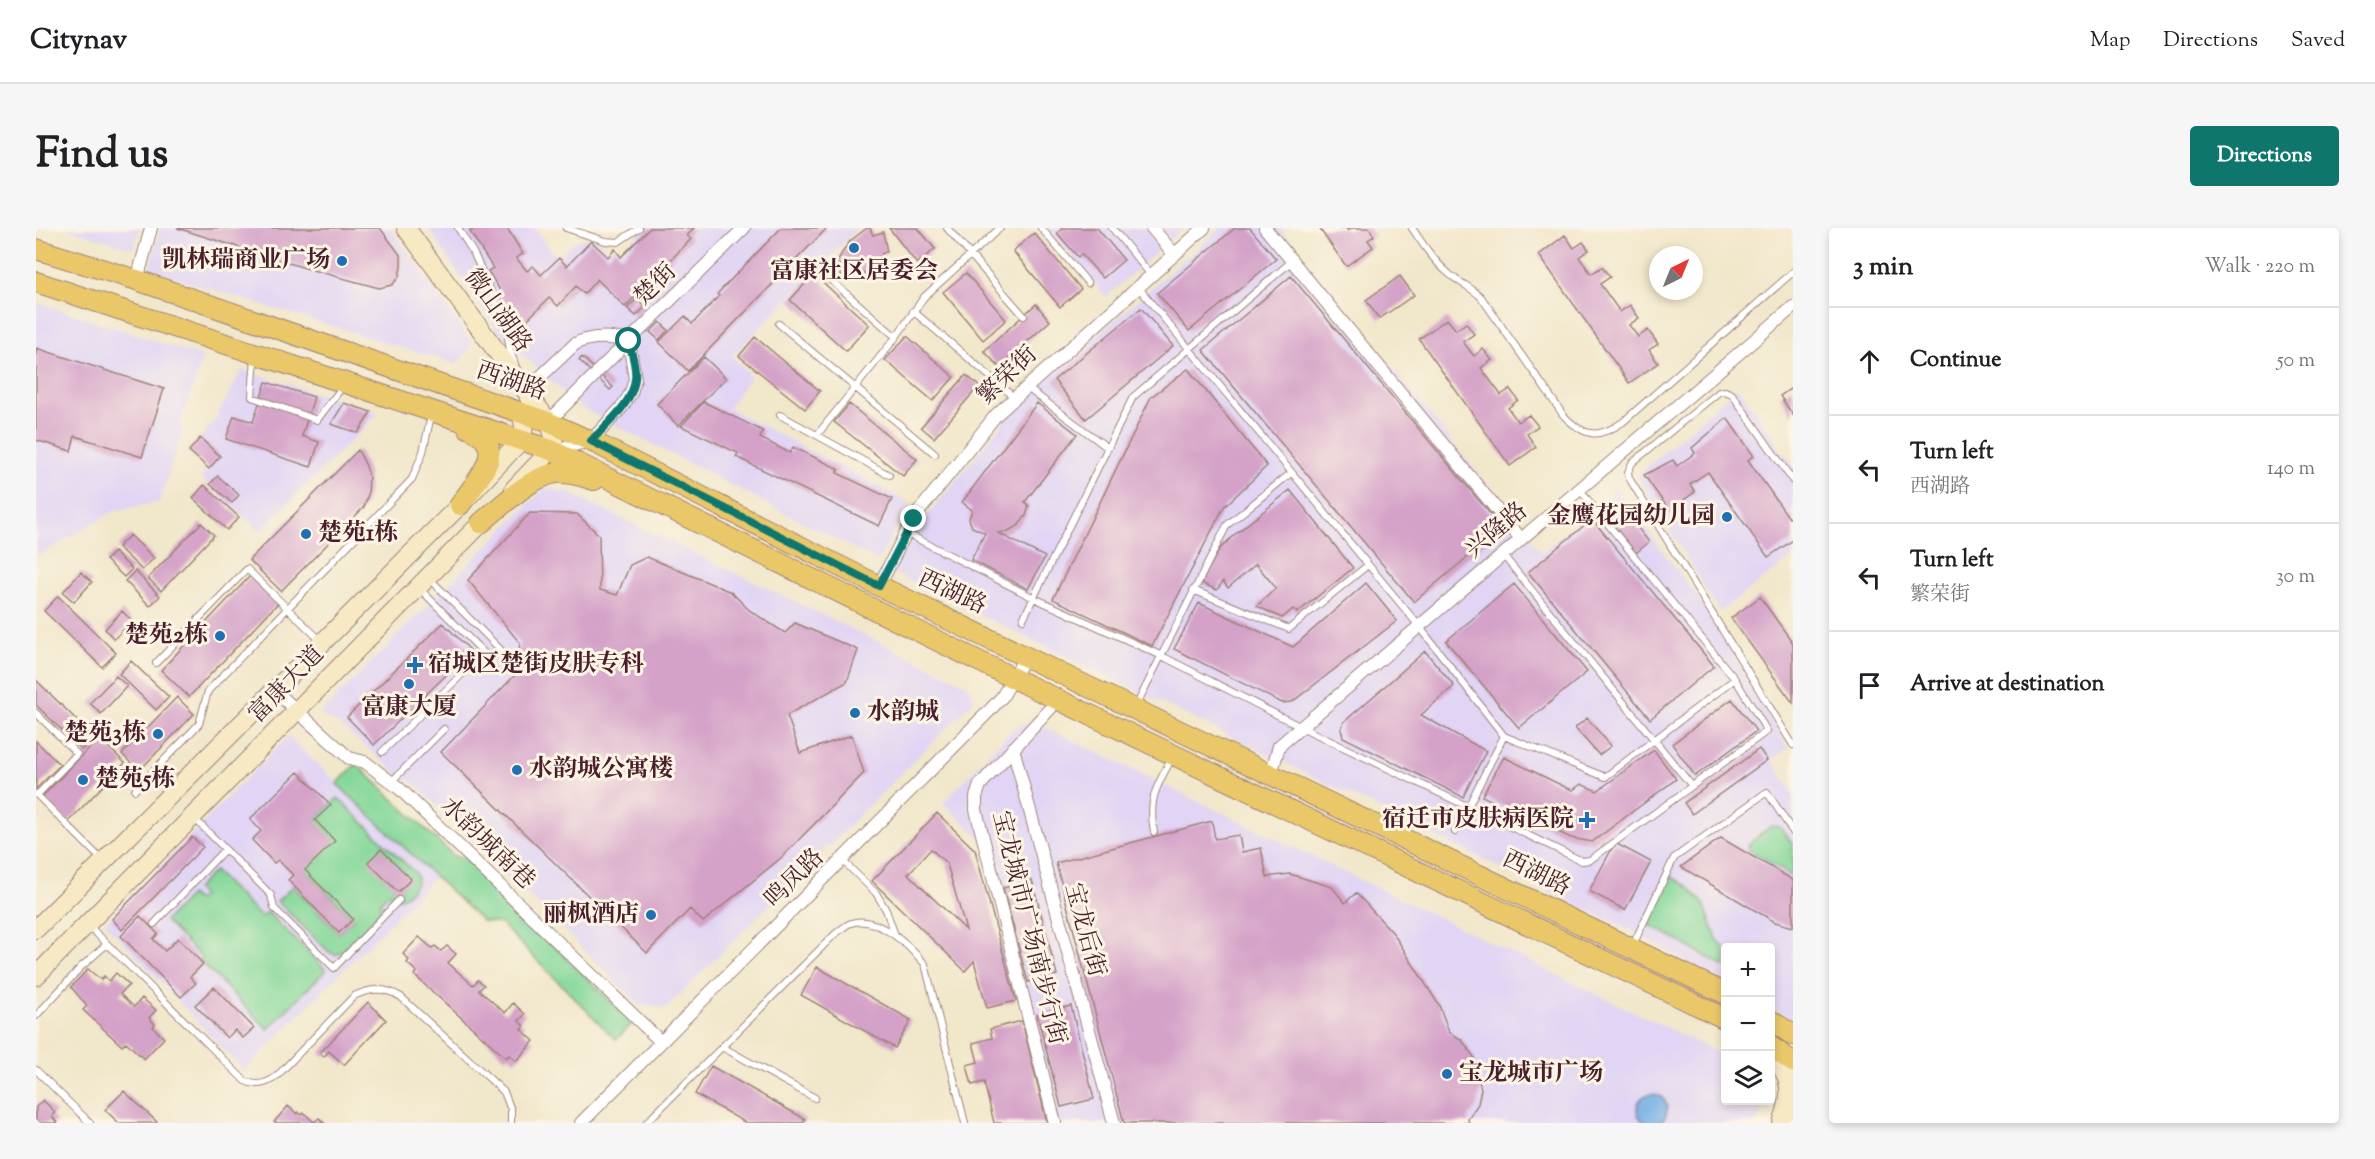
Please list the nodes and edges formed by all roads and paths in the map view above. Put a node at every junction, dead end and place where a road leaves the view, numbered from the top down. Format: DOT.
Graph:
graph roads {
  1 [pos="151,228"];
  2 [pos="406,228"];
  3 [pos="458,228"];
  4 [pos="566,228"];
  5 [pos="639,228"];
  6 [pos="744,228"];
  7 [pos="947,228"];
  8 [pos="1000,228"];
  9 [pos="1041,228"];
  10 [pos="1112,228"];
  11 [pos="1152,228"];
  12 [pos="1204,228"];
  13 [pos="1265,228"];
  14 [pos="1412,228"];
  15 [pos="36,249"];
  16 [pos="1174,254"];
  17 [pos="970,255"];
  18 [pos="1292,261"];
  19 [pos="1793,272"];
  20 [pos="824,274"];
  21 [pos="1150,274"];
  22 [pos="137,280"];
  23 [pos="36,282"];
  24 [pos="1088,283"];
  25 [pos="1137,286"];
  26 [pos="1793,307"];
  27 [pos="913,311"];
  28 [pos="1024,316"];
  29 [pos="779,324"];
  30 [pos="896,337"];
  31 [pos="629,341"];
  32 [pos="1190,350"];
  33 [pos="255,353"];
  34 [pos="346,382"];
  35 [pos="1026,386"];
  36 [pos="855,388"];
  37 [pos="1014,397"];
  38 [pos="524,402"];
  39 [pos="411,403"];
  40 [pos="780,415"];
  41 [pos="430,420"];
  42 [pos="548,422"];
  43 [pos="817,435"];
  44 [pos="522,439"];
  45 [pos="591,441"];
  46 [pos="1108,448"];
  47 [pos="551,450"];
  48 [pos="935,454"];
  49 [pos="1291,473"];
  50 [pos="889,475"];
  51 [pos="1793,481"];
  52 [pos="1579,489"];
  53 [pos="640,494"];
  54 [pos="460,505"];
  55 [pos="481,523"];
  56 [pos="906,533"];
  57 [pos="1521,539"];
  58 [pos="1503,554"];
  59 [pos="1368,565"];
  60 [pos="423,581"];
  61 [pos="879,586"];
  62 [pos="1193,590"];
  63 [pos="1034,598"];
  64 [pos="286,607"];
  65 [pos="1023,619"];
  66 [pos="1419,626"];
  67 [pos="323,642"];
  68 [pos="1160,655"];
  69 [pos="1026,656"];
  70 [pos="510,659"];
  71 [pos="156,663"];
  72 [pos="1013,678"];
  73 [pos="1735,679"];
  74 [pos="274,691"];
  75 [pos="1058,700"];
  76 [pos="1135,708"];
  77 [pos="296,710"];
  78 [pos="36,713"];
  79 [pos="1301,727"];
  80 [pos="444,729"];
  81 [pos="1504,736"];
  82 [pos="1656,740"];
  83 [pos="1793,745"];
  84 [pos="1013,748"];
  85 [pos="382,752"];
  86 [pos="1174,755"];
  87 [pos="1271,774"];
  88 [pos="391,782"];
  89 [pos="1692,786"];
  90 [pos="135,790"];
  91 [pos="37,795"];
  92 [pos="1468,806"];
  93 [pos="192,817"];
  94 [pos="1154,832"];
  95 [pos="1455,832"];
  96 [pos="1793,832"];
  97 [pos="225,849"];
  98 [pos="843,861"];
  99 [pos="104,862"];
  100 [pos="399,900"];
  101 [pos="86,923"];
  102 [pos="154,924"];
  103 [pos="36,929"];
  104 [pos="895,934"];
  105 [pos="107,944"];
  106 [pos="1632,948"];
  107 [pos="36,976"];
  108 [pos="1721,992"];
  109 [pos="36,1016"];
  110 [pos="1721,1017"];
  111 [pos="1775,1023"];
  112 [pos="1793,1033"];
  113 [pos="661,1042"];
  114 [pos="722,1047"];
  115 [pos="1775,1049"];
  116 [pos="1775,1058"];
  117 [pos="1793,1062"];
  118 [pos="36,1070"];
  119 [pos="815,1098"];
  120 [pos="90,1123"];
  121 [pos="511,1123"];
  122 [pos="581,1123"];
  123 [pos="646,1123"];
  124 [pos="965,1123"];
  125 [pos="1055,1123"];
  126 [pos="1114,1123"];
  127 [pos="1782,1123"];
  1 -- 22 [label="street"];
  2 -- 38 [label="street, 微山湖路"];
  3 -- 38 [label="lane"];
  4 -- 5 [label="lane"];
  6 -- 31 [label="street, 楚街"];
  7 -- 17 [label="lane"];
  8 -- 17 [label="lane"];
  9 -- 24 [label="lane"];
  10 -- 21 [label="lane"];
  11 -- 16 [label="street"];
  12 -- 16 [label="street, 繁荣街"];
  13 -- 18 [label="street"];
  14 -- 19 [label="lane"];
  15 -- 22 [label="main road, 西湖路"];
  16 -- 21 [label="street, 繁荣街"];
  17 -- 27 [label="lane"];
  17 -- 28 [label="lane"];
  18 -- 32 [label="lane"];
  18 -- 57 [label="street"];
  20 -- 30 [label="lane"];
  21 -- 25 [label="street, 繁荣街"];
  22 -- 38 [label="main road, 西湖路"];
  23 -- 33 [label="main road, 西湖路"];
  25 -- 32 [label="lane"];
  25 -- 35 [label="street, 繁荣街"];
  26 -- 52 [label="street, 兴隆路"];
  27 -- 30 [label="lane"];
  27 -- 37 [label="lane"];
  29 -- 36 [label="lane"];
  30 -- 36 [label="lane"];
  31 -- 38 [label="street"];
  31 -- 42 [label="street, 楚街"];
  31 -- 45 [label="street"];
  32 -- 46 [label="lane"];
  32 -- 49 [label="lane"];
  33 -- 34 [label="main road, 西湖路"];
  33 -- 34 [label="lane"];
  34 -- 39 [label="main road, 西湖路"];
  35 -- 37 [label="street, 繁荣街"];
  35 -- 46 [label="lane"];
  36 -- 43 [label="lane"];
  36 -- 48 [label="lane"];
  37 -- 56 [label="street, 繁荣街"];
  38 -- 42 [label="main road, 西湖路"];
  38 -- 44 [label="street"];
  39 -- 44 [label="main road, 西湖路"];
  39 -- 54 [label="main road"];
  40 -- 43 [label="lane"];
  41 -- 64 [label="lane"];
  42 -- 45 [label="main road, 西湖路"];
  42 -- 47 [label="street"];
  43 -- 50 [label="lane"];
  44 -- 47 [label="main road, 西湖路"];
  44 -- 54 [label="street, 富康大道"];
  45 -- 47 [label="street"];
  45 -- 61 [label="main road, 西湖路"];
  46 -- 63 [label="lane"];
  47 -- 53 [label="main road, 西湖路"];
  47 -- 55 [label="street, 富康大道"];
  49 -- 59 [label="lane"];
  49 -- 62 [label="lane"];
  51 -- 83 [label="lane"];
  52 -- 57 [label="street, 兴隆路"];
  52 -- 73 [label="lane"];
  53 -- 55 [label="main road"];
  53 -- 72 [label="main road, 西湖路"];
  54 -- 67 [label="street, 富康大道"];
  55 -- 60 [label="street, 富康大道"];
  56 -- 61 [label="street, 繁荣街"];
  56 -- 63 [label="lane"];
  57 -- 58 [label="street, 兴隆路"];
  58 -- 66 [label="street, 兴隆路"];
  58 -- 82 [label="lane"];
  59 -- 62 [label="lane"];
  59 -- 66 [label="lane"];
  60 -- 70 [label="lane"];
  60 -- 77 [label="street, 富康大道"];
  60 -- 85 [label="lane"];
  61 -- 69 [label="main road, 西湖路"];
  62 -- 68 [label="lane"];
  63 -- 65 [label="lane"];
  63 -- 68 [label="lane"];
  64 -- 67 [label="lane"];
  64 -- 71 [label="lane"];
  64 -- 90 [label="lane"];
  66 -- 79 [label="street, 兴隆路"];
  66 -- 81 [label="lane"];
  67 -- 74 [label="street, 富康大道"];
  68 -- 76 [label="lane"];
  68 -- 79 [label="lane"];
  69 -- 72 [label="street, 鸣凤路"];
  69 -- 76 [label="main road, 西湖路"];
  72 -- 75 [label="main road, 西湖路"];
  72 -- 98 [label="street, 鸣凤路"];
  73 -- 82 [label="lane"];
  73 -- 89 [label="lane"];
  74 -- 77 [label="street, 水韵城南巷"];
  74 -- 99 [label="street, 富康大道"];
  75 -- 84 [label="street, 宝龙城市广场南步行街"];
  75 -- 86 [label="main road, 西湖路"];
  76 -- 87 [label="main road, 西湖路"];
  77 -- 88 [label="street, 水韵城南巷"];
  77 -- 93 [label="street, 富康大道"];
  78 -- 91 [label="lane"];
  79 -- 87 [label="street, 兴隆路"];
  79 -- 92 [label="lane"];
  80 -- 88 [label="lane"];
  81 -- 82 [label="lane"];
  81 -- 92 [label="lane"];
  82 -- 89 [label="lane"];
  84 -- 125 [label="street, 宝龙城市广场南步行街"];
  84 -- 126 [label="street, 宝龙后街"];
  86 -- 94 [label="lane"];
  86 -- 110 [label="main road, 西湖路"];
  87 -- 106 [label="main road, 西湖路"];
  88 -- 113 [label="street, 水韵城南巷"];
  89 -- 92 [label="lane"];
  91 -- 99 [label="lane"];
  92 -- 95 [label="lane"];
  93 -- 97 [label="lane"];
  93 -- 101 [label="street, 富康大道"];
  96 -- 106 [label="lane"];
  97 -- 100 [label="lane"];
  97 -- 102 [label="lane"];
  98 -- 104 [label="lane"];
  98 -- 113 [label="street, 鸣凤路"];
  99 -- 103 [label="street, 富康大道"];
  101 -- 105 [label="lane"];
  101 -- 107 [label="street, 富康大道"];
  104 -- 114 [label="lane"];
  104 -- 124 [label="lane"];
  105 -- 109 [label="lane"];
  105 -- 121 [label="lane"];
  106 -- 108 [label="main road, 西湖路"];
  111 -- 112 [label="main road"];
  113 -- 122 [label="street, 鸣凤路"];
  114 -- 119 [label="lane"];
  114 -- 123 [label="lane"];
  115 -- 117 [label="main road"];
  116 -- 127 [label="street"];
  118 -- 120 [label="lane"];
}
